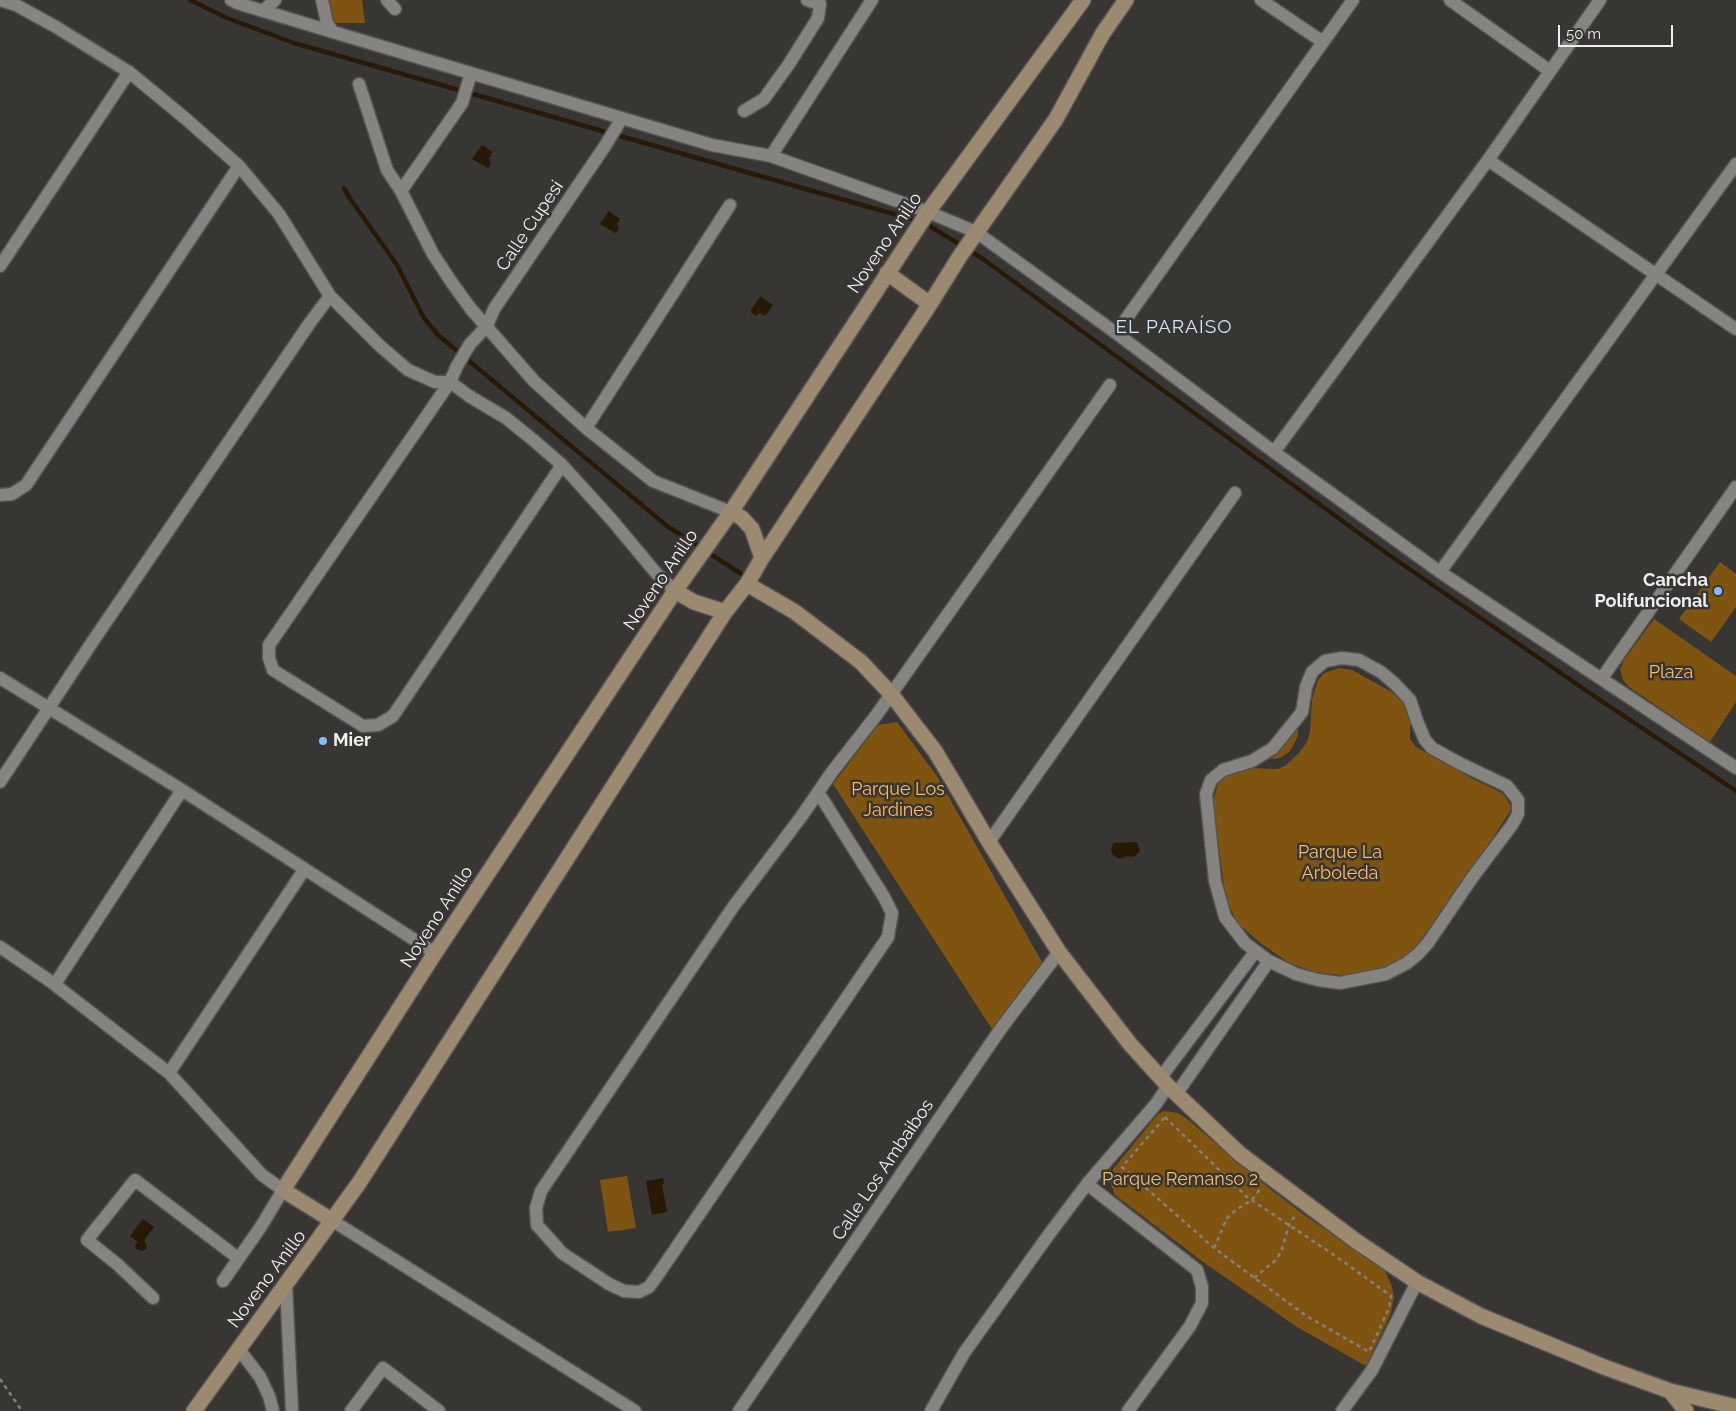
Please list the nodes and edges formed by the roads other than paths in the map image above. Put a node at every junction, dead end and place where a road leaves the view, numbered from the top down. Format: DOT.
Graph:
graph roads {
  1 [pos="230,0"];
  2 [pos="275,0"];
  3 [pos="322,0"];
  4 [pos="807,0"];
  5 [pos="872,0"];
  6 [pos="1083,0"];
  7 [pos="1126,0"];
  8 [pos="1260,0"];
  9 [pos="1353,0"];
  10 [pos="1450,0"];
  11 [pos="1600,0"];
  12 [pos="824,2"];
  13 [pos="2,5"];
  14 [pos="263,11"];
  15 [pos="333,32"];
  16 [pos="1323,42"];
  17 [pos="1550,71"];
  18 [pos="129,72"];
  19 [pos="471,73"];
  20 [pos="360,84"];
  21 [pos="744,111"];
  22 [pos="622,118"];
  23 [pos="771,156"];
  24 [pos="1488,160"];
  25 [pos="1736,164"];
  26 [pos="239,166"];
  27 [pos="401,191"];
  28 [pos="730,204"];
  29 [pos="926,214"];
  30 [pos="973,237"];
  31 [pos="0,266"];
  32 [pos="887,273"];
  33 [pos="1656,275"];
  34 [pos="330,296"];
  35 [pos="930,304"];
  36 [pos="487,326"];
  37 [pos="1736,328"];
  38 [pos="1116,333"];
  39 [pos="450,382"];
  40 [pos="1110,385"];
  41 [pos="586,428"];
  42 [pos="1274,452"];
  43 [pos="562,466"];
  44 [pos="1736,486"];
  45 [pos="1235,493"];
  46 [pos="0,495"];
  47 [pos="730,512"];
  48 [pos="762,558"];
  49 [pos="1440,572"];
  50 [pos="747,584"];
  51 [pos="675,591"];
  52 [pos="725,612"];
  53 [pos="0,678"];
  54 [pos="1602,678"];
  55 [pos="891,694"];
  56 [pos="48,709"];
  57 [pos="1736,768"];
  58 [pos="0,782"];
  59 [pos="182,790"];
  60 [pos="818,792"];
  61 [pos="989,842"];
  62 [pos="304,870"];
  63 [pos="0,947"];
  64 [pos="1059,952"];
  65 [pos="1255,952"];
  66 [pos="435,953"];
  67 [pos="1269,962"];
  68 [pos="55,984"];
  69 [pos="169,1073"];
  70 [pos="1169,1085"];
  71 [pos="1087,1184"];
  72 [pos="283,1190"];
  73 [pos="333,1221"];
  74 [pos="238,1258"];
  75 [pos="223,1281"];
  76 [pos="1418,1282"];
  77 [pos="286,1285"];
  78 [pos="153,1298"];
  79 [pos="238,1348"];
  80 [pos="1670,1391"];
  81 [pos="1736,1407"];
  82 [pos="194,1411"];
  83 [pos="272,1411"];
  84 [pos="292,1411"];
  85 [pos="351,1411"];
  86 [pos="440,1411"];
  87 [pos="636,1411"];
  88 [pos="739,1411"];
  89 [pos="931,1411"];
  90 [pos="1128,1411"];
  91 [pos="1342,1411"];
  92 [pos="1686,1411"];
  1 -- 14 [label="street"];
  2 -- 14 [label="street"];
  3 -- 15 [label="street"];
  4 -- 12 [label="street"];
  5 -- 23 [label="street"];
  6 -- 29 [label="street, Noveno Anillo"];
  7 -- 30 [label="street"];
  8 -- 16 [label="street"];
  9 -- 16 [label="street"];
  10 -- 17 [label="street"];
  11 -- 17 [label="street"];
  12 -- 21 [label="street"];
  13 -- 18 [label="street"];
  14 -- 15 [label="street"];
  15 -- 19 [label="street"];
  16 -- 38 [label="street"];
  17 -- 24 [label="street"];
  18 -- 26 [label="street"];
  18 -- 31 [label="street"];
  19 -- 22 [label="street"];
  19 -- 27 [label="street"];
  20 -- 27 [label="street"];
  22 -- 23 [label="street"];
  22 -- 36 [label="street, Calle Cupesi"];
  23 -- 29 [label="street"];
  24 -- 33 [label="street"];
  24 -- 42 [label="street"];
  25 -- 33 [label="street"];
  26 -- 34 [label="street"];
  26 -- 46 [label="street"];
  27 -- 36 [label="street"];
  28 -- 41 [label="street"];
  29 -- 30 [label="street"];
  29 -- 32 [label="street, Noveno Anillo"];
  30 -- 35 [label="street"];
  30 -- 38 [label="street"];
  32 -- 35 [label="street"];
  32 -- 47 [label="street, Noveno Anillo"];
  33 -- 37 [label="street"];
  33 -- 49 [label="street"];
  34 -- 39 [label="street"];
  34 -- 56 [label="street"];
  35 -- 48 [label="street"];
  36 -- 39 [label="street, Calle Cupesi"];
  36 -- 41 [label="street"];
  38 -- 42 [label="street"];
  39 -- 43 [label="street"];
  39 -- 43 [label="street, Calle Cupesi"];
  40 -- 55 [label="street"];
  41 -- 47 [label="street"];
  42 -- 49 [label="street"];
  43 -- 51 [label="street"];
  44 -- 54 [label="street"];
  45 -- 61 [label="street"];
  47 -- 48 [label="street"];
  47 -- 51 [label="street, Noveno Anillo"];
  48 -- 50 [label="street, Noveno Anillo"];
  49 -- 54 [label="street"];
  50 -- 52 [label="street, Noveno Anillo"];
  50 -- 55 [label="street"];
  51 -- 52 [label="street"];
  51 -- 66 [label="street, Noveno Anillo"];
  52 -- 73 [label="street, Noveno Anillo"];
  53 -- 56 [label="street"];
  54 -- 57 [label="street"];
  55 -- 60 [label="street"];
  55 -- 61 [label="street"];
  56 -- 58 [label="street"];
  56 -- 59 [label="street"];
  59 -- 62 [label="street"];
  59 -- 68 [label="street"];
  60 -- 60 [label="street"];
  61 -- 64 [label="street"];
  62 -- 66 [label="street"];
  62 -- 69 [label="street"];
  63 -- 68 [label="street"];
  64 -- 70 [label="street"];
  64 -- 88 [label="street, Calle Los Ambaibos"];
  65 -- 67 [label="street"];
  65 -- 67 [label="street"];
  65 -- 70 [label="street"];
  66 -- 72 [label="street, Noveno Anillo"];
  67 -- 70 [label="street"];
  68 -- 69 [label="street"];
  69 -- 72 [label="street"];
  70 -- 71 [label="street"];
  70 -- 76 [label="street"];
  71 -- 89 [label="street"];
  71 -- 90 [label="street"];
  72 -- 73 [label="street"];
  72 -- 74 [label="street"];
  73 -- 77 [label="street, Noveno Anillo"];
  73 -- 87 [label="street"];
  74 -- 75 [label="street"];
  74 -- 78 [label="street"];
  76 -- 80 [label="street"];
  76 -- 91 [label="street"];
  77 -- 79 [label="street, Noveno Anillo"];
  77 -- 84 [label="street"];
  79 -- 82 [label="street, Noveno Anillo"];
  79 -- 83 [label="street"];
  80 -- 81 [label="street"];
  80 -- 92 [label="street"];
  85 -- 86 [label="street"];
}
